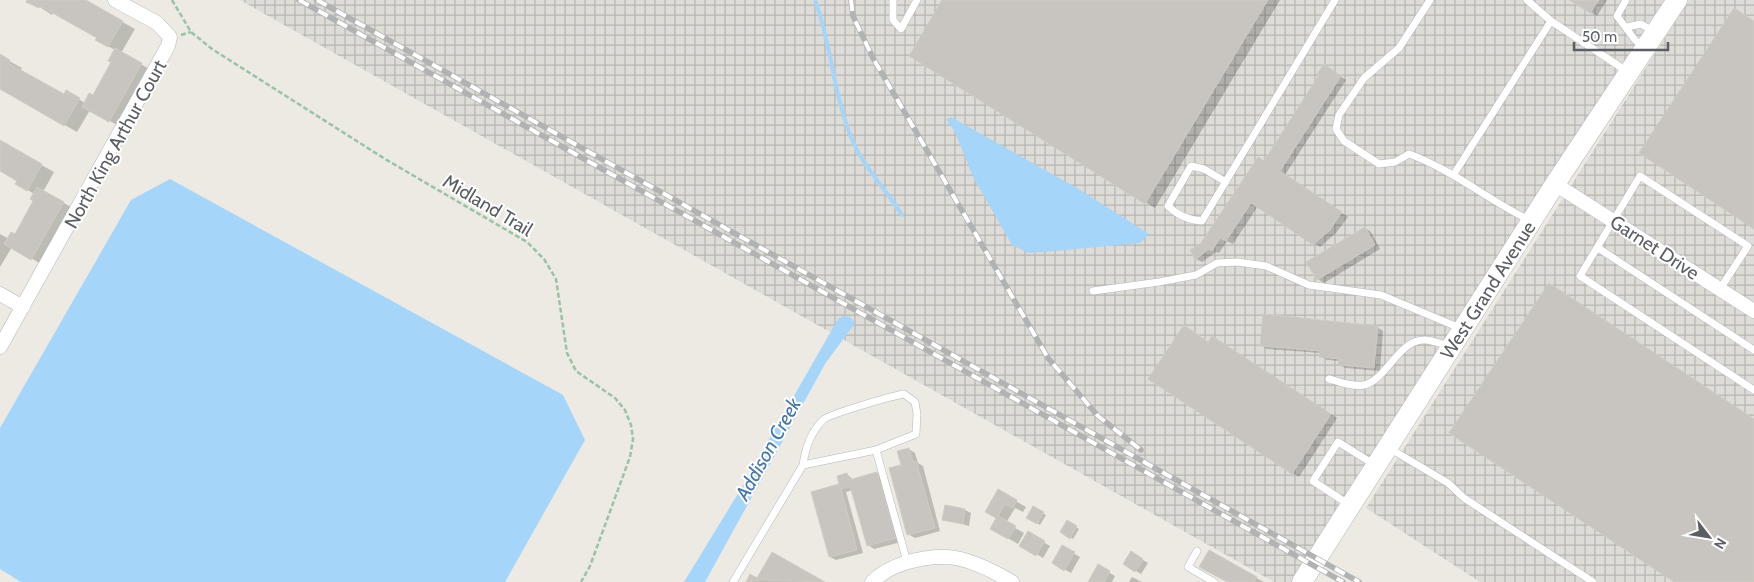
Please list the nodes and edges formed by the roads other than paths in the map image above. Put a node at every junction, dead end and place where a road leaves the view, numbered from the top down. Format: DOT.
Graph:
graph roads {
  1 [pos="116,0"];
  2 [pos="892,0"];
  3 [pos="916,0"];
  4 [pos="1335,0"];
  5 [pos="1430,0"];
  6 [pos="1527,0"];
  7 [pos="1626,0"];
  8 [pos="1677,0"];
  9 [pos="1551,20"];
  10 [pos="1627,27"];
  11 [pos="1650,40"];
  12 [pos="1629,73"];
  13 [pos="1454,174"];
  14 [pos="1226,182"];
  15 [pos="1555,184"];
  16 [pos="1613,220"];
  17 [pos="1532,221"];
  18 [pos="1598,248"];
  19 [pos="1720,289"];
  20 [pos="1093,291"];
  21 [pos="0,294"];
  22 [pos="23,307"];
  23 [pos="1754,311"];
  24 [pos="1457,338"];
  25 [pos="0,347"];
  26 [pos="1754,350"];
  27 [pos="1329,379"];
  28 [pos="1754,390"];
  29 [pos="1388,448"];
  30 [pos="876,450"];
  31 [pos="803,466"];
  32 [pos="1376,466"];
  33 [pos="1351,505"];
  34 [pos="1197,551"];
  35 [pos="907,562"];
  36 [pos="733,582"];
  37 [pos="872,582"];
  38 [pos="1012,582"];
  39 [pos="1214,582"];
  40 [pos="1302,582"];
  41 [pos="1593,582"];
  1 -- 22 [label="street, North King Arthur Court"];
  2 -- 3 [label="lane"];
  4 -- 14 [label="lane"];
  5 -- 13 [label="lane"];
  6 -- 9 [label="lane"];
  7 -- 10 [label="lane"];
  8 -- 11 [label="main road, West Grand Avenue"];
  9 -- 12 [label="lane"];
  9 -- 13 [label="lane"];
  10 -- 11 [label="lane"];
  10 -- 11 [label="lane"];
  11 -- 12 [label="main road, West Grand Avenue"];
  12 -- 15 [label="main road, West Grand Avenue"];
  13 -- 17 [label="lane"];
  14 -- 14 [label="lane"];
  15 -- 16 [label="street, Garnet Drive"];
  15 -- 17 [label="main road, West Grand Avenue"];
  16 -- 18 [label="lane"];
  16 -- 19 [label="street, Garnet Drive"];
  16 -- 19 [label="lane"];
  17 -- 24 [label="main road, West Grand Avenue"];
  18 -- 26 [label="lane"];
  18 -- 28 [label="lane"];
  19 -- 23 [label="street, Garnet Drive"];
  20 -- 24 [label="lane"];
  21 -- 22 [label="street"];
  22 -- 25 [label="street, North King Arthur Court"];
  24 -- 27 [label="lane"];
  24 -- 29 [label="main road, West Grand Avenue"];
  29 -- 32 [label="main road, West Grand Avenue"];
  29 -- 41 [label="lane"];
  30 -- 31 [label="lane"];
  30 -- 31 [label="lane"];
  30 -- 35 [label="lane"];
  31 -- 36 [label="lane"];
  32 -- 33 [label="main road, West Grand Avenue"];
  32 -- 33 [label="lane"];
  33 -- 40 [label="main road, West Grand Avenue"];
  34 -- 39 [label="lane"];
  35 -- 37 [label="street"];
  35 -- 38 [label="street"];
}
